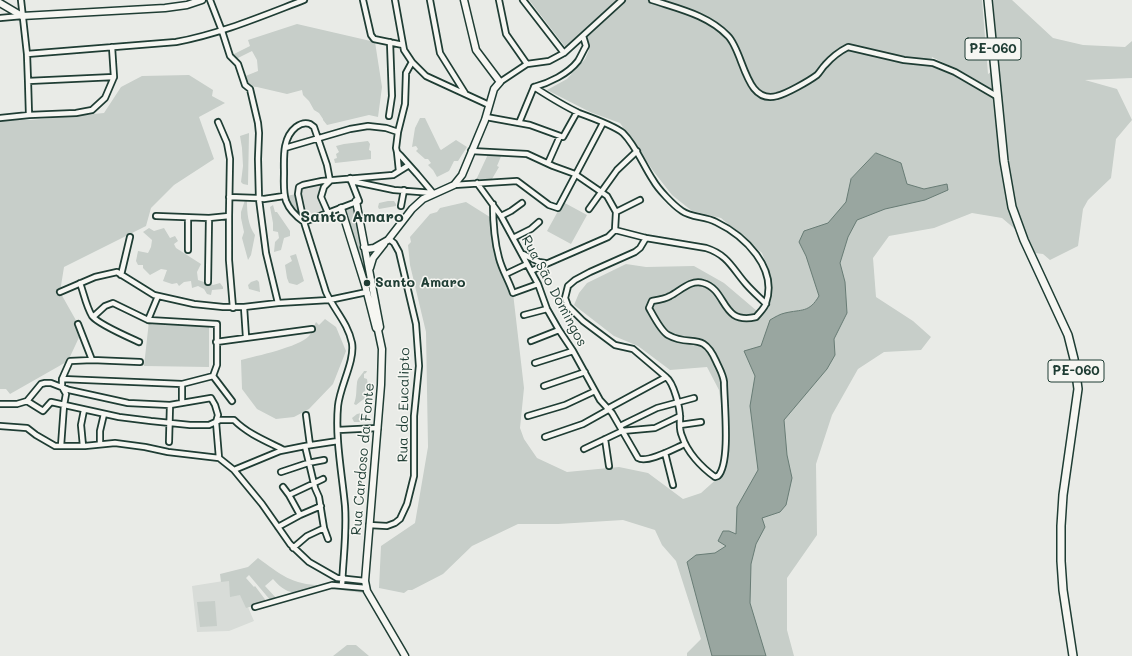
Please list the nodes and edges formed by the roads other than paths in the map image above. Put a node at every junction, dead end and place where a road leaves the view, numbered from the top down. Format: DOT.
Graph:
graph roads {
  1 [pos="21,0"];
  2 [pos="202,0"];
  3 [pos="210,0"];
  4 [pos="304,0"];
  5 [pos="363,0"];
  6 [pos="395,0"];
  7 [pos="430,0"];
  8 [pos="464,0"];
  9 [pos="499,0"];
  10 [pos="523,0"];
  11 [pos="622,0"];
  12 [pos="652,0"];
  13 [pos="988,0"];
  14 [pos="0,3"];
  15 [pos="22,16"];
  16 [pos="0,18"];
  17 [pos="222,31"];
  18 [pos="583,36"];
  19 [pos="390,42"];
  20 [pos="403,45"];
  21 [pos="112,46"];
  22 [pos="564,53"];
  23 [pos="27,54"];
  24 [pos="412,62"];
  25 [pos="527,64"];
  26 [pos="114,77"];
  27 [pos="28,81"];
  28 [pos="500,82"];
  29 [pos="534,88"];
  30 [pos="466,94"];
  31 [pos="998,97"];
  32 [pos="489,105"];
  33 [pos="577,112"];
  34 [pos="29,115"];
  35 [pos="389,116"];
  36 [pos="486,117"];
  37 [pos="0,118"];
  38 [pos="218,122"];
  39 [pos="519,123"];
  40 [pos="603,123"];
  41 [pos="398,132"];
  42 [pos="560,136"];
  43 [pos="318,138"];
  44 [pos="285,148"];
  45 [pos="397,152"];
  46 [pos="471,152"];
  47 [pos="637,152"];
  48 [pos="548,163"];
  49 [pos="410,165"];
  50 [pos="399,171"];
  51 [pos="575,174"];
  52 [pos="330,180"];
  53 [pos="351,180"];
  54 [pos="477,184"];
  55 [pos="454,185"];
  56 [pos="404,190"];
  57 [pos="602,191"];
  58 [pos="433,193"];
  59 [pos="284,196"];
  60 [pos="229,197"];
  61 [pos="259,199"];
  62 [pos="640,200"];
  63 [pos="356,202"];
  64 [pos="522,203"];
  65 [pos="493,204"];
  66 [pos="401,206"];
  67 [pos="341,208"];
  68 [pos="589,210"];
  69 [pos="616,212"];
  70 [pos="328,213"];
  71 [pos="156,216"];
  72 [pos="228,216"];
  73 [pos="502,216"];
  74 [pos="188,218"];
  75 [pos="209,218"];
  76 [pos="304,222"];
  77 [pos="539,222"];
  78 [pos="615,230"];
  79 [pos="130,237"];
  80 [pos="513,238"];
  81 [pos="646,238"];
  82 [pos="388,239"];
  83 [pos="364,247"];
  84 [pos="188,250"];
  85 [pos="521,253"];
  86 [pos="527,264"];
  87 [pos="546,264"];
  88 [pos="531,271"];
  89 [pos="369,274"];
  90 [pos="506,274"];
  91 [pos="121,275"];
  92 [pos="208,282"];
  93 [pos="80,283"];
  94 [pos="538,284"];
  95 [pos="60,292"];
  96 [pos="370,292"];
  97 [pos="158,296"];
  98 [pos="330,300"];
  99 [pos="278,303"];
  100 [pos="766,304"];
  101 [pos="244,307"];
  102 [pos="233,308"];
  103 [pos="547,308"];
  104 [pos="524,315"];
  105 [pos="93,317"];
  106 [pos="148,320"];
  107 [pos="78,324"];
  108 [pos="312,329"];
  109 [pos="559,330"];
  110 [pos="246,338"];
  111 [pos="531,341"];
  112 [pos="139,342"];
  113 [pos="216,342"];
  114 [pos="573,351"];
  115 [pos="92,360"];
  116 [pos="140,362"];
  117 [pos="534,363"];
  118 [pos="584,372"];
  119 [pos="213,376"];
  120 [pos="666,377"];
  121 [pos="62,379"];
  122 [pos="182,384"];
  123 [pos="544,386"];
  124 [pos="62,387"];
  125 [pos="595,391"];
  126 [pos="694,398"];
  127 [pos="27,401"];
  128 [pos="232,401"];
  129 [pos="182,403"];
  130 [pos="677,403"];
  131 [pos="0,404"];
  132 [pos="64,405"];
  133 [pos="170,405"];
  134 [pos="607,409"];
  135 [pos="84,410"];
  136 [pos="104,414"];
  137 [pos="306,414"];
  138 [pos="528,416"];
  139 [pos="680,416"];
  140 [pos="170,422"];
  141 [pos="216,422"];
  142 [pos="700,422"];
  143 [pos="680,425"];
  144 [pos="0,426"];
  145 [pos="620,426"];
  146 [pos="378,428"];
  147 [pos="338,430"];
  148 [pos="622,431"];
  149 [pos="544,437"];
  150 [pos="605,440"];
  151 [pos="338,441"];
  152 [pos="169,442"];
  153 [pos="100,444"];
  154 [pos="685,444"];
  155 [pos="61,446"];
  156 [pos="83,446"];
  157 [pos="307,446"];
  158 [pos="584,449"];
  159 [pos="284,450"];
  160 [pos="665,453"];
  161 [pos="219,458"];
  162 [pos="324,460"];
  163 [pos="308,463"];
  164 [pos="609,466"];
  165 [pos="234,470"];
  166 [pos="281,472"];
  167 [pos="323,479"];
  168 [pos="314,483"];
  169 [pos="673,485"];
  170 [pos="283,487"];
  171 [pos="289,494"];
  172 [pos="321,506"];
  173 [pos="300,515"];
  174 [pos="370,525"];
  175 [pos="278,527"];
  176 [pos="324,528"];
  177 [pos="328,539"];
  178 [pos="293,548"];
  179 [pos="342,578"];
  180 [pos="366,581"];
  181 [pos="342,586"];
  182 [pos="367,589"];
  183 [pos="255,607"];
  184 [pos="405,656"];
  185 [pos="1073,656"];
  1 -- 15 [label="street"];
  2 -- 15 [label="street"];
  3 -- 17 [label="street"];
  4 -- 17 [label="street"];
  5 -- 19 [label="street"];
  6 -- 20 [label="street"];
  7 -- 30 [label="street"];
  8 -- 28 [label="street"];
  9 -- 25 [label="street"];
  10 -- 22 [label="street"];
  11 -- 18 [label="street"];
  12 -- 31 [label="street"];
  13 -- 31 [label="main road, PE-060"];
  14 -- 15 [label="street"];
  15 -- 16 [label="street"];
  15 -- 23 [label="street"];
  17 -- 21 [label="street"];
  17 -- 61 [label="street"];
  18 -- 22 [label="street"];
  18 -- 29 [label="street"];
  19 -- 20 [label="street"];
  19 -- 35 [label="street"];
  20 -- 24 [label="street"];
  21 -- 23 [label="street"];
  21 -- 26 [label="street"];
  22 -- 25 [label="street"];
  23 -- 27 [label="street"];
  24 -- 30 [label="street"];
  24 -- 41 [label="street"];
  25 -- 28 [label="street"];
  26 -- 27 [label="street"];
  26 -- 34 [label="street"];
  27 -- 34 [label="street"];
  28 -- 32 [label="street"];
  29 -- 33 [label="street"];
  29 -- 39 [label="street"];
  30 -- 32 [label="street"];
  31 -- 185 [label="main road, PE-060"];
  32 -- 36 [label="street"];
  33 -- 40 [label="street"];
  33 -- 42 [label="street"];
  34 -- 37 [label="street"];
  36 -- 39 [label="street"];
  36 -- 46 [label="street"];
  38 -- 60 [label="street"];
  39 -- 42 [label="street"];
  40 -- 47 [label="street"];
  40 -- 51 [label="street"];
  41 -- 43 [label="street"];
  41 -- 45 [label="street"];
  42 -- 48 [label="street"];
  43 -- 44 [label="street"];
  43 -- 44 [label="street"];
  43 -- 52 [label="street"];
  44 -- 59 [label="street"];
  45 -- 49 [label="street"];
  45 -- 50 [label="street"];
  46 -- 48 [label="street"];
  46 -- 55 [label="street"];
  47 -- 57 [label="street"];
  47 -- 100 [label="street"];
  48 -- 51 [label="street"];
  49 -- 50 [label="street"];
  49 -- 58 [label="street"];
  50 -- 53 [label="street"];
  51 -- 54 [label="street"];
  51 -- 57 [label="street"];
  52 -- 53 [label="street"];
  52 -- 70 [label="street"];
  52 -- 76 [label="street"];
  53 -- 56 [label="street"];
  53 -- 63 [label="street, Rua Cardoso da Fonte"];
  54 -- 55 [label="street"];
  54 -- 65 [label="street, Rua São Domingos"];
  55 -- 58 [label="street"];
  56 -- 58 [label="street"];
  56 -- 66 [label="street"];
  57 -- 68 [label="street"];
  57 -- 69 [label="street"];
  58 -- 82 [label="street"];
  59 -- 61 [label="street"];
  59 -- 76 [label="street"];
  60 -- 61 [label="street"];
  60 -- 72 [label="street"];
  61 -- 99 [label="street"];
  62 -- 69 [label="street"];
  63 -- 67 [label="street"];
  63 -- 83 [label="street, Rua Cardoso da Fonte"];
  64 -- 73 [label="street"];
  65 -- 73 [label="street, Rua São Domingos"];
  65 -- 90 [label="street"];
  67 -- 70 [label="street"];
  67 -- 96 [label="street, Rua Cardoso da Fonte"];
  69 -- 78 [label="street"];
  70 -- 76 [label="street"];
  71 -- 74 [label="street"];
  72 -- 75 [label="street"];
  72 -- 102 [label="street"];
  73 -- 80 [label="street, Rua São Domingos"];
  74 -- 75 [label="street"];
  74 -- 84 [label="street"];
  75 -- 92 [label="street"];
  76 -- 98 [label="street"];
  77 -- 80 [label="street"];
  78 -- 81 [label="street"];
  78 -- 87 [label="street"];
  79 -- 91 [label="street"];
  80 -- 85 [label="street, Rua São Domingos"];
  81 -- 100 [label="street"];
  81 -- 120 [label="street"];
  82 -- 83 [label="street"];
  82 -- 89 [label="street"];
  82 -- 174 [label="street, Rua do Eucalipto"];
  83 -- 89 [label="street, Rua Cardoso da Fonte"];
  85 -- 86 [label="street, Rua São Domingos"];
  85 -- 87 [label="street"];
  86 -- 88 [label="street, Rua São Domingos"];
  86 -- 90 [label="street"];
  87 -- 88 [label="street"];
  88 -- 94 [label="street, Rua São Domingos"];
  89 -- 96 [label="street, Rua Cardoso da Fonte"];
  90 -- 94 [label="street"];
  91 -- 93 [label="street"];
  91 -- 97 [label="street"];
  93 -- 95 [label="street"];
  93 -- 105 [label="street"];
  94 -- 103 [label="street, Rua São Domingos"];
  96 -- 98 [label="street"];
  96 -- 146 [label="street, Rua Cardoso da Fonte"];
  97 -- 102 [label="street"];
  97 -- 106 [label="street"];
  98 -- 99 [label="street"];
  98 -- 147 [label="street"];
  99 -- 101 [label="street"];
  100 -- 154 [label="street"];
  101 -- 102 [label="street"];
  101 -- 110 [label="street"];
  103 -- 104 [label="street"];
  103 -- 109 [label="street, Rua São Domingos"];
  105 -- 106 [label="street"];
  105 -- 112 [label="street"];
  106 -- 113 [label="street"];
  107 -- 115 [label="street"];
  108 -- 110 [label="street"];
  109 -- 111 [label="street"];
  109 -- 114 [label="street, Rua São Domingos"];
  110 -- 113 [label="street"];
  113 -- 119 [label="street"];
  114 -- 117 [label="street"];
  114 -- 118 [label="street, Rua São Domingos"];
  115 -- 116 [label="street"];
  115 -- 121 [label="street"];
  118 -- 123 [label="street"];
  118 -- 125 [label="street, Rua São Domingos"];
  119 -- 122 [label="street"];
  119 -- 128 [label="street"];
  120 -- 130 [label="street"];
  120 -- 134 [label="street"];
  121 -- 122 [label="street"];
  121 -- 124 [label="street"];
  122 -- 129 [label="street"];
  124 -- 127 [label="street"];
  124 -- 132 [label="street"];
  124 -- 133 [label="street"];
  125 -- 134 [label="street, Rua São Domingos"];
  125 -- 138 [label="street"];
  126 -- 130 [label="street"];
  127 -- 131 [label="street"];
  127 -- 132 [label="street"];
  129 -- 133 [label="street"];
  129 -- 141 [label="street"];
  130 -- 139 [label="street"];
  130 -- 145 [label="street"];
  132 -- 135 [label="street"];
  132 -- 155 [label="street"];
  133 -- 140 [label="street"];
  134 -- 145 [label="street, Rua São Domingos"];
  134 -- 149 [label="street"];
  135 -- 136 [label="street"];
  135 -- 156 [label="street"];
  136 -- 140 [label="street"];
  136 -- 153 [label="street"];
  137 -- 157 [label="street"];
  139 -- 143 [label="street"];
  139 -- 148 [label="street"];
  140 -- 141 [label="street"];
  140 -- 152 [label="street"];
  141 -- 159 [label="street"];
  141 -- 161 [label="street"];
  142 -- 143 [label="street"];
  143 -- 154 [label="street"];
  144 -- 155 [label="street"];
  145 -- 148 [label="street, Rua São Domingos"];
  146 -- 147 [label="street"];
  146 -- 174 [label="street, Rua Cardoso da Fonte"];
  147 -- 151 [label="street"];
  148 -- 150 [label="street"];
  148 -- 160 [label="street, Rua São Domingos"];
  150 -- 158 [label="street"];
  150 -- 164 [label="street"];
  151 -- 157 [label="street"];
  151 -- 179 [label="street"];
  153 -- 156 [label="street"];
  153 -- 161 [label="street"];
  154 -- 160 [label="street"];
  155 -- 156 [label="street"];
  157 -- 159 [label="street"];
  157 -- 163 [label="street"];
  159 -- 165 [label="street"];
  160 -- 169 [label="street"];
  161 -- 165 [label="street"];
  162 -- 163 [label="street"];
  163 -- 166 [label="street"];
  163 -- 168 [label="street"];
  165 -- 175 [label="street"];
  167 -- 168 [label="street"];
  168 -- 171 [label="street"];
  168 -- 172 [label="street"];
  170 -- 171 [label="street"];
  171 -- 173 [label="street"];
  172 -- 173 [label="street"];
  172 -- 176 [label="street"];
  173 -- 175 [label="street"];
  174 -- 180 [label="street, Rua Cardoso da Fonte"];
  175 -- 178 [label="street"];
  176 -- 177 [label="street"];
  176 -- 178 [label="street"];
  178 -- 179 [label="street"];
  179 -- 180 [label="street"];
  179 -- 181 [label="street"];
  180 -- 182 [label="street, Rua Cardoso da Fonte"];
  181 -- 182 [label="street"];
  181 -- 183 [label="street"];
  182 -- 184 [label="street"];
}
